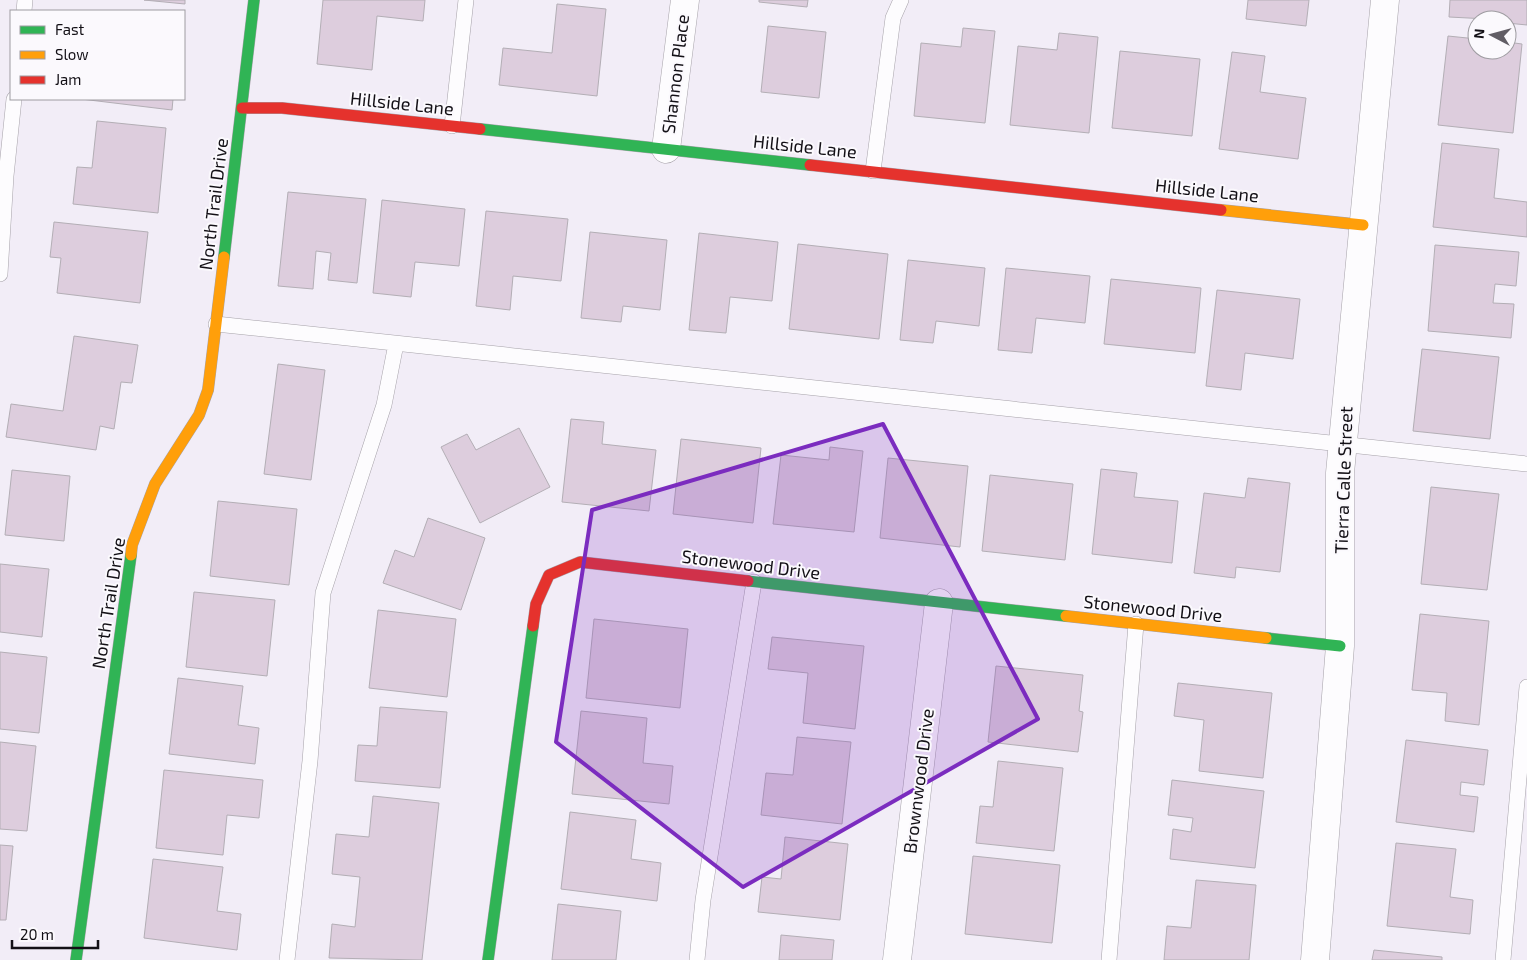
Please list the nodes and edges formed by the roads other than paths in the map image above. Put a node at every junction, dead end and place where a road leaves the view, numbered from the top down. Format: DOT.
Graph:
graph roads {
  1 [pos="254,0"];
  2 [pos="466,0"];
  3 [pos="684,0"];
  4 [pos="901,0"];
  5 [pos="1385,0"];
  6 [pos="14,100"];
  7 [pos="242,108"];
  8 [pos="452,126"];
  9 [pos="666,148"];
  10 [pos="873,171"];
  11 [pos="1363,225"];
  12 [pos="0,274"];
  13 [pos="216,324"];
  14 [pos="396,344"];
  15 [pos="1342,443"];
  16 [pos="1527,464"];
  17 [pos="754,582"];
  18 [pos="939,603"];
  19 [pos="1136,624"];
  20 [pos="1340,646"];
  21 [pos="1527,686"];
  22 [pos="76,960"];
  23 [pos="287,960"];
  24 [pos="488,960"];
  25 [pos="697,960"];
  26 [pos="897,960"];
  27 [pos="1109,960"];
  28 [pos="1315,960"];
  29 [pos="1503,960"];
  1 -- 7 [label="street, North Trail Drive"];
  2 -- 8 [label="lane"];
  3 -- 9 [label="street, Shannon Place"];
  4 -- 10 [label="lane"];
  5 -- 11 [label="street, Tierra Calle Street"];
  6 -- 12 [label="lane"];
  7 -- 8 [label="street, Hillside Lane"];
  7 -- 13 [label="street, North Trail Drive"];
  8 -- 9 [label="street, Hillside Lane"];
  9 -- 10 [label="street, Hillside Lane"];
  10 -- 11 [label="street, Hillside Lane"];
  11 -- 15 [label="street, Tierra Calle Street"];
  13 -- 14 [label="lane"];
  13 -- 22 [label="street, North Trail Drive"];
  14 -- 15 [label="lane"];
  14 -- 23 [label="lane"];
  15 -- 16 [label="lane"];
  15 -- 20 [label="street, Tierra Calle Street"];
  17 -- 18 [label="street, Stonewood Drive"];
  17 -- 24 [label="street, Stonewood Drive"];
  17 -- 25 [label="lane"];
  18 -- 19 [label="street, Stonewood Drive"];
  18 -- 26 [label="street, Brownwood Drive"];
  19 -- 20 [label="street, Stonewood Drive"];
  19 -- 27 [label="lane"];
  20 -- 28 [label="street, Tierra Calle Street"];
  21 -- 29 [label="lane"];
}
